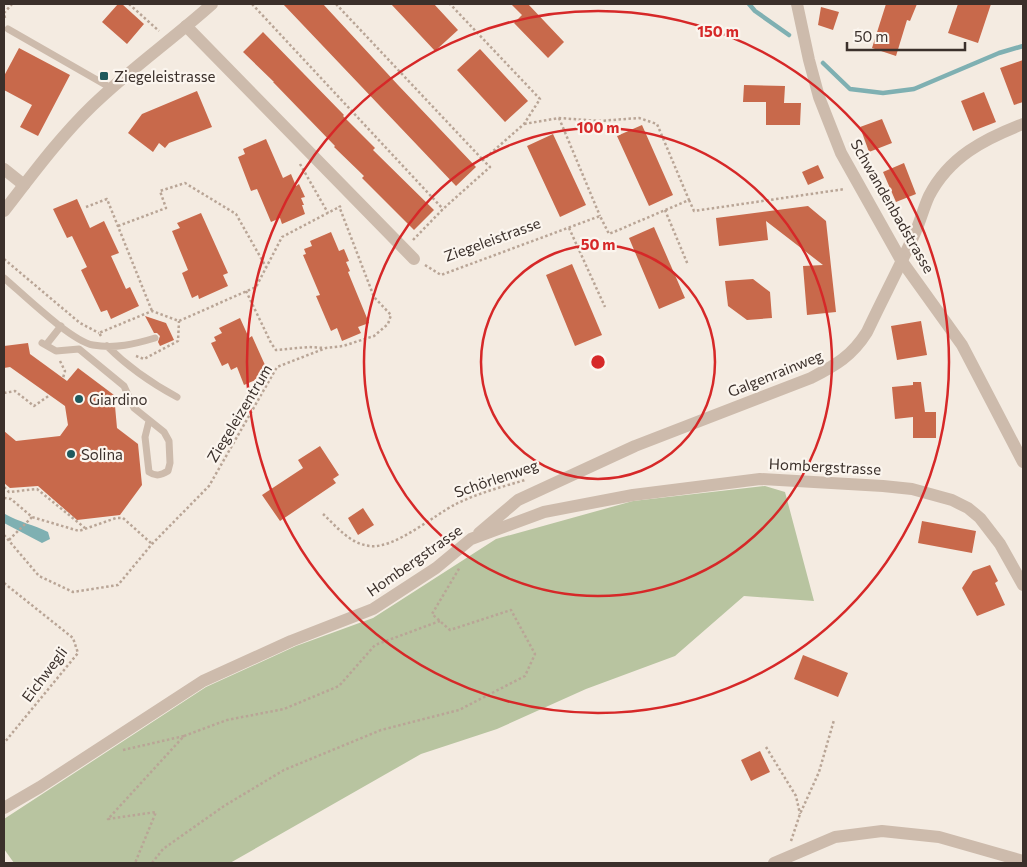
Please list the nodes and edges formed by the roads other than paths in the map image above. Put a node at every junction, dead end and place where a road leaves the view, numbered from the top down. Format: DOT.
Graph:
graph roads {
  1 [pos="212,4"];
  2 [pos="797,4"];
  3 [pos="186,26"];
  4 [pos="8,29"];
  5 [pos="111,88"];
  6 [pos="1023,124"];
  7 [pos="4,169"];
  8 [pos="24,185"];
  9 [pos="4,211"];
  10 [pos="414,259"];
  11 [pos="902,260"];
  12 [pos="4,278"];
  13 [pos="61,326"];
  14 [pos="155,338"];
  15 [pos="91,345"];
  16 [pos="107,346"];
  17 [pos="79,348"];
  18 [pos="177,397"];
  19 [pos="149,420"];
  20 [pos="1023,462"];
  21 [pos="471,539"];
  22 [pos="1023,585"];
  23 [pos="4,808"];
  24 [pos="1023,861"];
  25 [pos="774,863"];
  1 -- 3 [label="street"];
  2 -- 11 [label="street, Schwandenbadstrasse"];
  3 -- 5 [label="street"];
  3 -- 10 [label="street"];
  4 -- 5 [label="lane"];
  5 -- 8 [label="street"];
  6 -- 11 [label="street, Galgenrainweg"];
  7 -- 8 [label="street"];
  8 -- 9 [label="street"];
  11 -- 20 [label="street, Schwandenbadstrasse"];
  11 -- 21 [label="street, Galgenrainweg"];
  12 -- 13 [label="lane"];
  13 -- 15 [label="lane"];
  13 -- 17 [label="lane"];
  14 -- 16 [label="lane"];
  15 -- 16 [label="lane"];
  15 -- 17 [label="lane"];
  16 -- 18 [label="lane"];
  17 -- 19 [label="lane"];
  19 -- 19 [label="lane"];
  21 -- 22 [label="street, Hombergstrasse"];
  21 -- 23 [label="street, Hombergstrasse"];
  24 -- 25 [label="street"];
}
